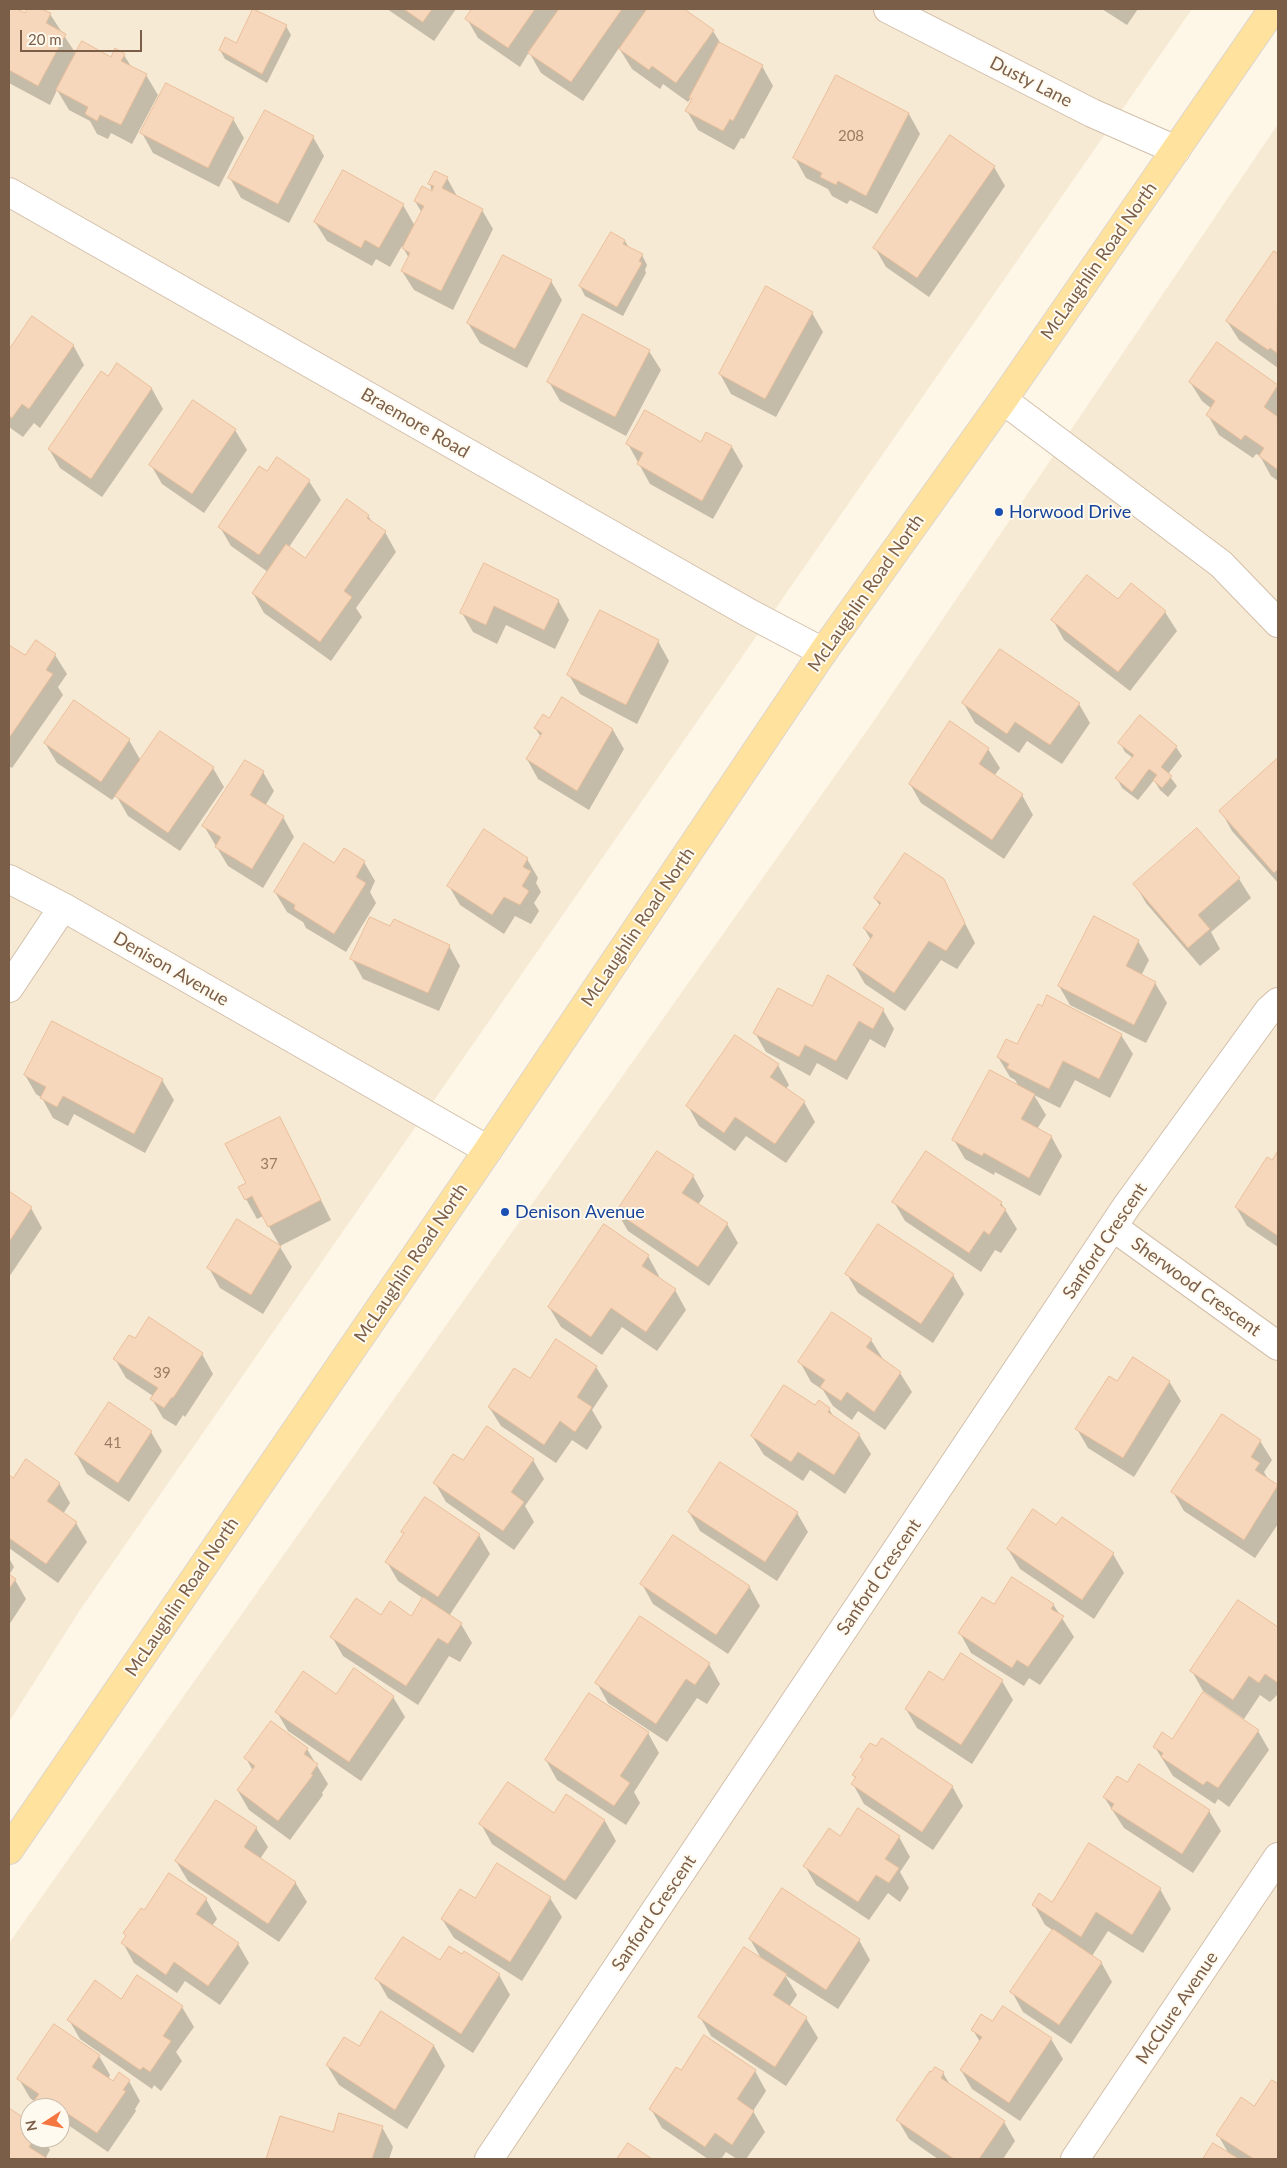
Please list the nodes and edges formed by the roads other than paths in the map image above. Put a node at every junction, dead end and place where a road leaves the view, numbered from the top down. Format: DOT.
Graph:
graph roads {
  1 [pos="888,9"];
  2 [pos="1273,9"];
  3 [pos="1176,150"];
  4 [pos="9,192"];
  5 [pos="1003,400"];
  6 [pos="1278,623"];
  7 [pos="823,652"];
  8 [pos="9,880"];
  9 [pos="63,907"];
  10 [pos="9,988"];
  11 [pos="1278,1002"];
  12 [pos="488,1150"];
  13 [pos="1113,1227"];
  14 [pos="1278,1346"];
  15 [pos="9,1850"];
  16 [pos="1278,1857"];
  17 [pos="489,2159"];
  18 [pos="1075,2159"];
  1 -- 3 [label="street, Dusty Lane"];
  2 -- 3 [label="main road, McLaughlin Road North"];
  3 -- 5 [label="main road, McLaughlin Road North"];
  4 -- 7 [label="street, Braemore Road"];
  5 -- 6 [label="street"];
  5 -- 7 [label="main road, McLaughlin Road North"];
  7 -- 12 [label="main road, McLaughlin Road North"];
  8 -- 9 [label="street, Denison Avenue"];
  9 -- 10 [label="street"];
  9 -- 12 [label="street, Denison Avenue"];
  11 -- 13 [label="street, Sanford Crescent"];
  12 -- 15 [label="main road, McLaughlin Road North"];
  13 -- 14 [label="street, Sherwood Crescent"];
  13 -- 17 [label="street, Sanford Crescent"];
  16 -- 18 [label="street, McClure Avenue"];
}
